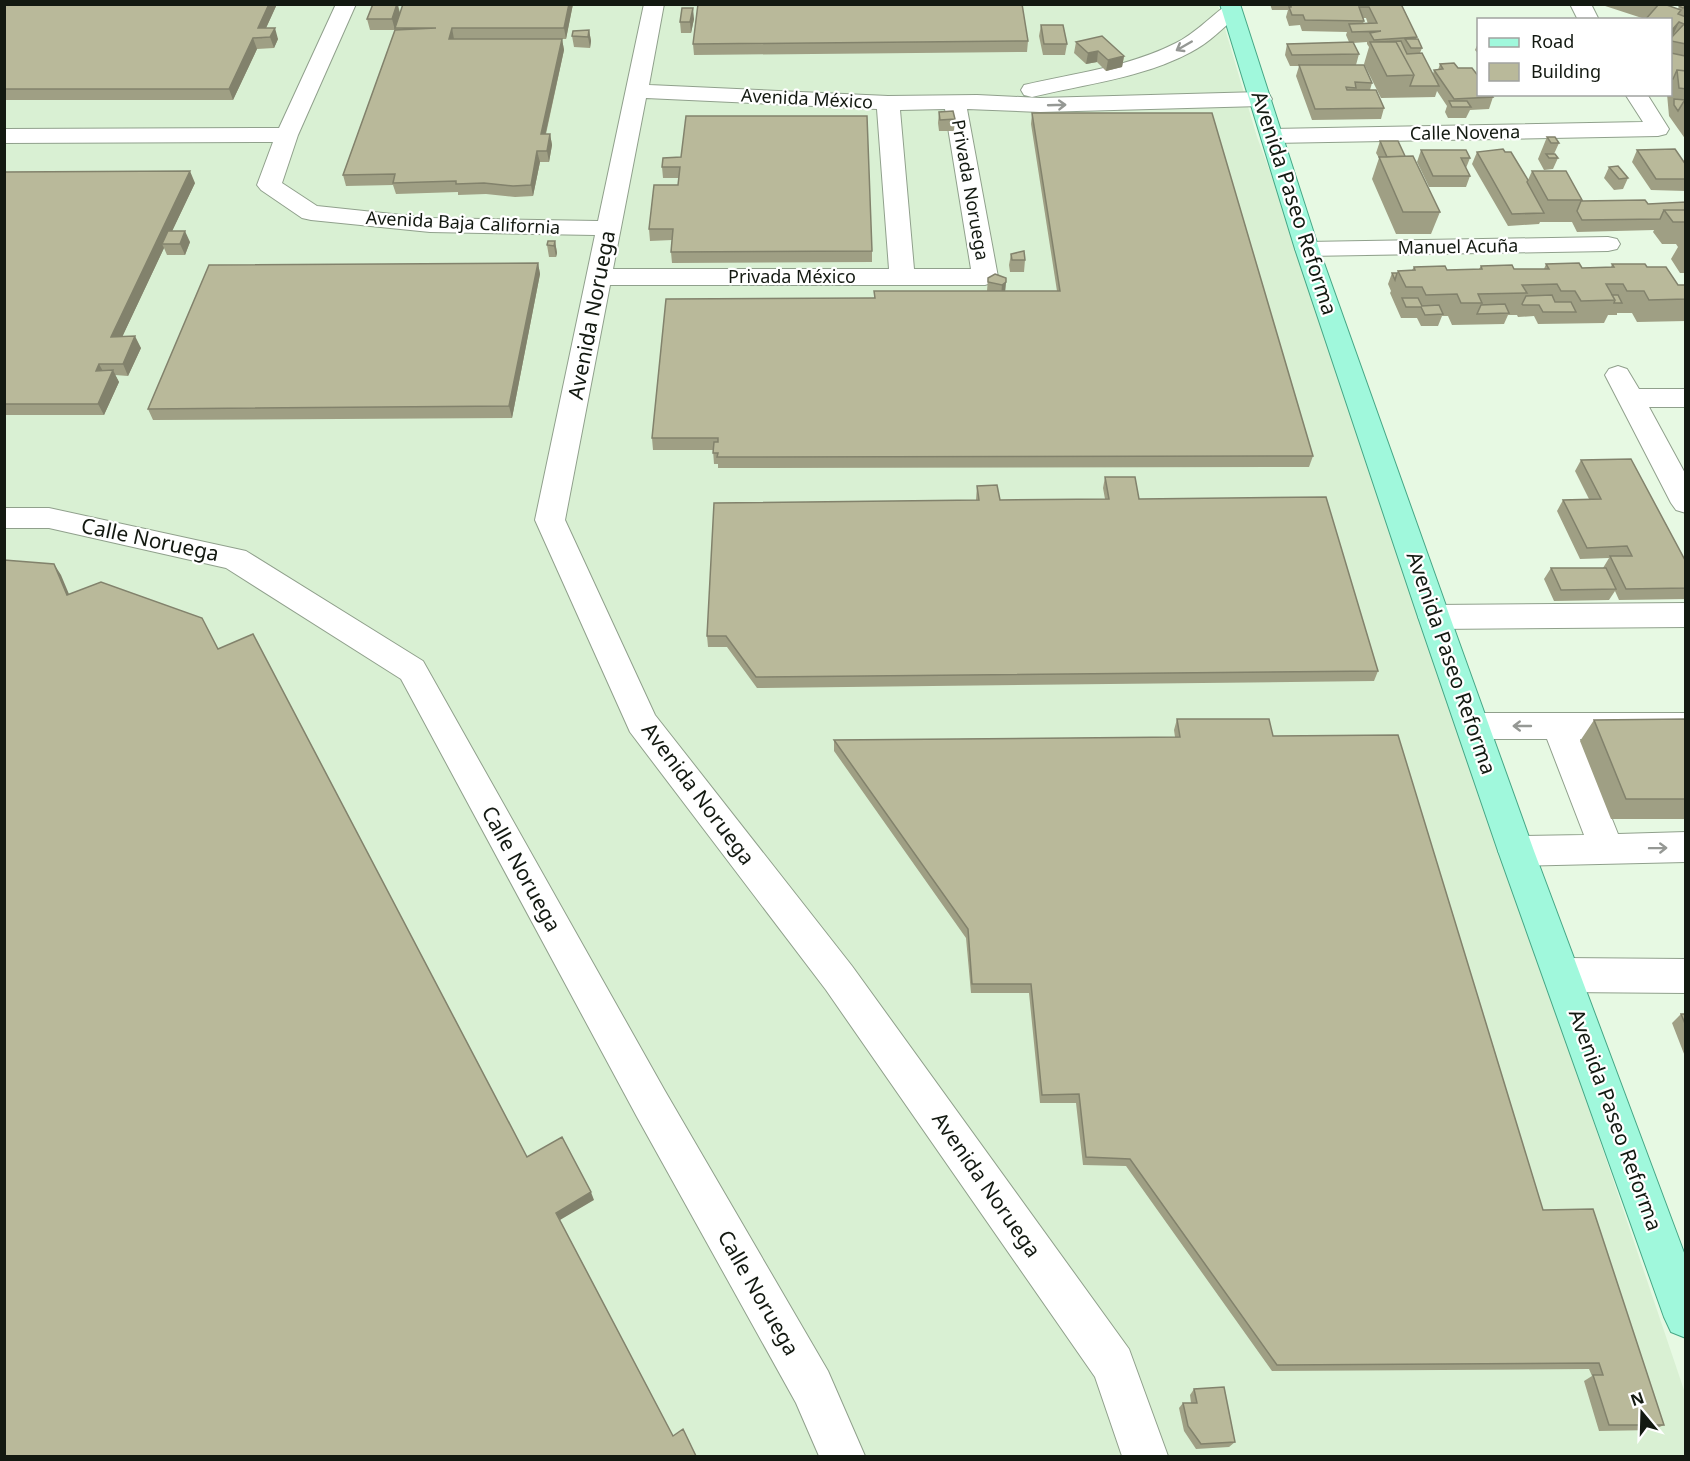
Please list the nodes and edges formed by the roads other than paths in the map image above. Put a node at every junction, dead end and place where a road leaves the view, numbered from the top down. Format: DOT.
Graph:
graph roads {
  1 [pos="346,4"];
  2 [pos="654,4"];
  3 [pos="1580,4"];
  4 [pos="1231,8"];
  5 [pos="1589,18"];
  6 [pos="637,91"];
  7 [pos="1637,96"];
  8 [pos="1261,99"];
  9 [pos="966,102"];
  10 [pos="888,103"];
  11 [pos="287,135"];
  12 [pos="4,136"];
  13 [pos="1272,136"];
  14 [pos="609,228"];
  15 [pos="1608,244"];
  16 [pos="1307,249"];
  17 [pos="599,277"];
  18 [pos="902,277"];
  19 [pos="985,277"];
  20 [pos="1686,398"];
  21 [pos="1657,446"];
  22 [pos="1686,446"];
  23 [pos="1686,503"];
  24 [pos="4,518"];
  25 [pos="1686,615"];
  26 [pos="1434,616"];
  27 [pos="1473,726"];
  28 [pos="1558,726"];
  29 [pos="1686,726"];
  30 [pos="1686,847"];
  31 [pos="1607,849"];
  32 [pos="1516,851"];
  33 [pos="1563,975"];
  34 [pos="1686,976"];
  35 [pos="1686,1317"];
  36 [pos="842,1456"];
  37 [pos="1145,1456"];
  1 -- 11 [label="street, Avenida Baja California"];
  2 -- 6 [label="street, Avenida Noruega"];
  3 -- 5 [label="street"];
  4 -- 8 [label="main road, Avenida Paseo Reforma"];
  4 -- 9 [label="street, Avenida México, one-way"];
  6 -- 10 [label="street, Avenida México"];
  6 -- 14 [label="street, Avenida Noruega"];
  7 -- 13 [label="street, Calle Novena"];
  9 -- 8 [label="street, Avenida México, one-way"];
  8 -- 13 [label="main road, Avenida Paseo Reforma"];
  9 -- 10 [label="street, Avenida México"];
  9 -- 19 [label="street, Privada Noruega"];
  10 -- 18 [label="street"];
  11 -- 12 [label="street"];
  11 -- 14 [label="street, Avenida Baja California"];
  13 -- 16 [label="main road, Avenida Paseo Reforma"];
  14 -- 17 [label="street, Avenida Noruega"];
  15 -- 16 [label="street, Manuel Acuña"];
  16 -- 26 [label="main road, Avenida Paseo Reforma"];
  17 -- 18 [label="street, Privada México"];
  17 -- 37 [label="street, Avenida Noruega"];
  18 -- 19 [label="street, Privada México"];
  20 -- 21 [label="street"];
  21 -- 22 [label="street"];
  21 -- 23 [label="street"];
  24 -- 36 [label="street, Calle Noruega"];
  25 -- 26 [label="street"];
  26 -- 27 [label="main road, Avenida Paseo Reforma"];
  28 -- 27 [label="street, one-way"];
  27 -- 32 [label="main road, Avenida Paseo Reforma"];
  28 -- 29 [label="street"];
  28 -- 31 [label="street"];
  31 -- 30 [label="street, one-way"];
  31 -- 32 [label="street"];
  32 -- 33 [label="main road, Avenida Paseo Reforma"];
  33 -- 34 [label="street"];
  33 -- 35 [label="main road, Avenida Paseo Reforma"];
}
